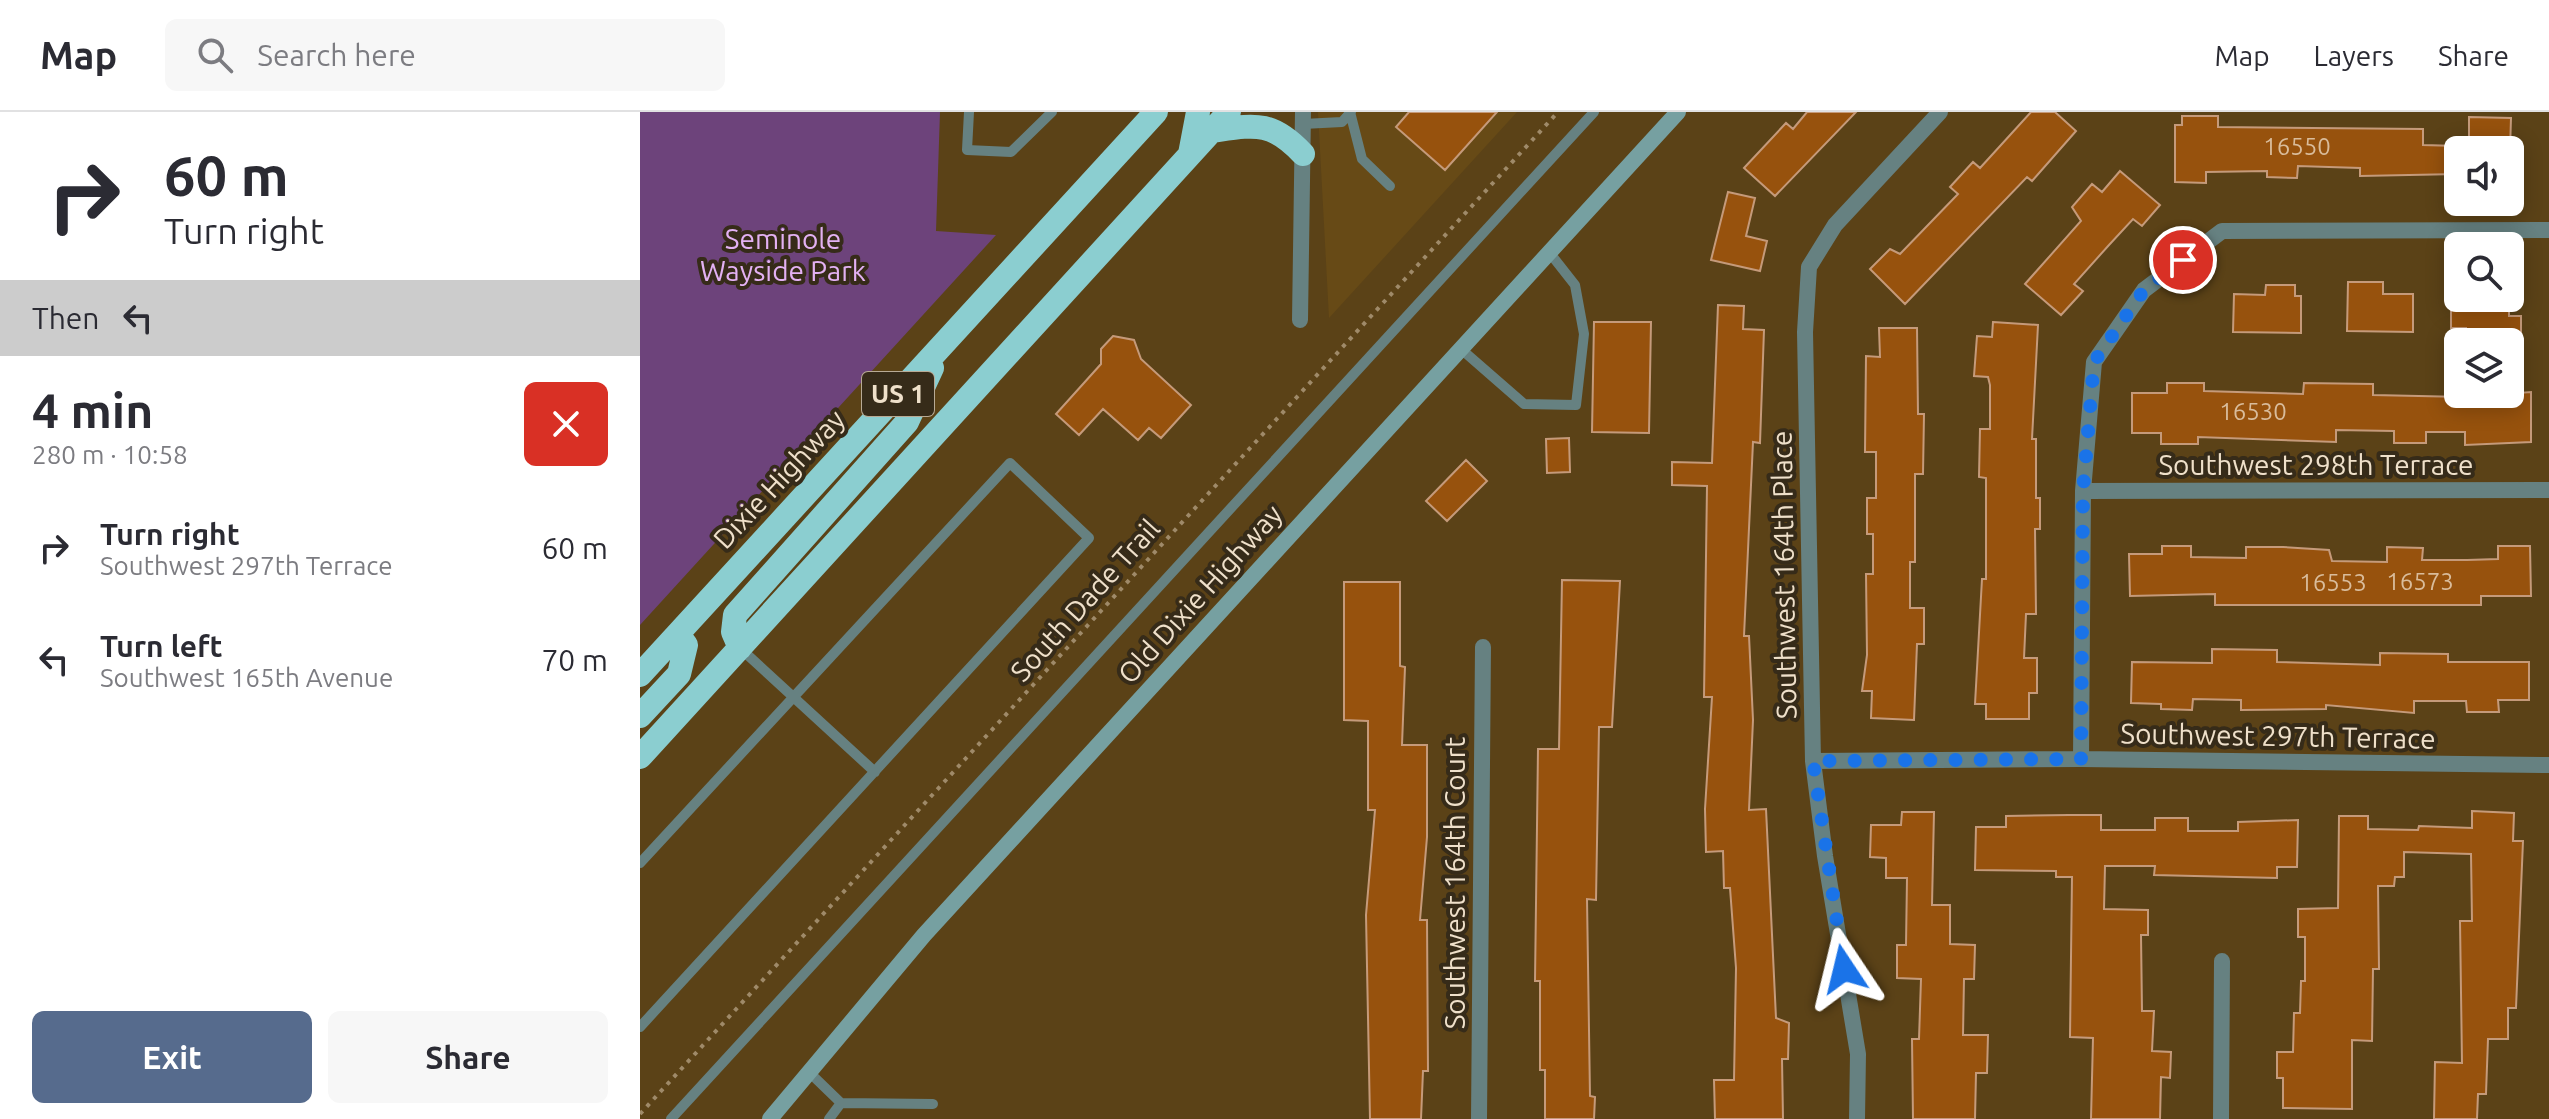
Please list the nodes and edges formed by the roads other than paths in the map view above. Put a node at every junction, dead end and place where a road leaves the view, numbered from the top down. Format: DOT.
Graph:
graph roads {
  1 [pos="969,112"];
  2 [pos="1052,112"];
  3 [pos="1156,112"];
  4 [pos="1229,112"];
  5 [pos="1350,112"];
  6 [pos="1594,112"];
  7 [pos="1678,112"];
  8 [pos="1940,112"];
  9 [pos="1303,118"];
  10 [pos="1205,121"];
  11 [pos="1303,154"];
  12 [pos="1390,186"];
  13 [pos="2549,230"];
  14 [pos="1549,252"];
  15 [pos="1300,320"];
  16 [pos="944,344"];
  17 [pos="1461,349"];
  18 [pos="2549,490"];
  19 [pos="2083,491"];
  20 [pos="678,634"];
  21 [pos="1483,647"];
  22 [pos="740,648"];
  23 [pos="640,675"];
  24 [pos="794,696"];
  25 [pos="640,716"];
  26 [pos="640,757"];
  27 [pos="2081,759"];
  28 [pos="1813,761"];
  29 [pos="2549,765"];
  30 [pos="875,772"];
  31 [pos="640,863"];
  32 [pos="2222,961"];
  33 [pos="640,1027"];
  34 [pos="811,1074"];
  35 [pos="841,1103"];
  36 [pos="933,1104"];
  37 [pos="671,1119"];
  38 [pos="770,1119"];
  39 [pos="829,1119"];
  40 [pos="1479,1119"];
  41 [pos="1857,1119"];
  42 [pos="2221,1119"];
  1 -- 2 [label="lane"];
  3 -- 16 [label="highway, Dixie Highway / US 1"];
  4 -- 10 [label="highway"];
  5 -- 9 [label="lane"];
  5 -- 12 [label="lane"];
  6 -- 37 [label="lane"];
  7 -- 14 [label="street, Old Dixie Highway"];
  8 -- 28 [label="street, Southwest 164th Place"];
  9 -- 11 [label="street"];
  10 -- 11 [label="highway"];
  10 -- 22 [label="highway, US 1"];
  11 -- 15 [label="street"];
  13 -- 19 [label="street"];
  14 -- 17 [label="street, Old Dixie Highway"];
  14 -- 17 [label="lane"];
  16 -- 20 [label="highway, Dixie Highway / US 1"];
  16 -- 22 [label="highway"];
  17 -- 34 [label="street, Old Dixie Highway"];
  18 -- 19 [label="street, Southwest 298th Terrace"];
  19 -- 27 [label="street"];
  20 -- 23 [label="highway, Dixie Highway / US 1"];
  20 -- 25 [label="highway"];
  21 -- 40 [label="street, Southwest 164th Court"];
  22 -- 24 [label="lane"];
  22 -- 26 [label="highway, US 1"];
  24 -- 30 [label="lane"];
  24 -- 30 [label="lane"];
  24 -- 31 [label="lane"];
  27 -- 28 [label="street, Southwest 297th Terrace"];
  27 -- 29 [label="street, Southwest 297th Terrace"];
  28 -- 41 [label="street, Southwest 164th Place"];
  30 -- 33 [label="lane"];
  32 -- 42 [label="street"];
  34 -- 35 [label="lane"];
  34 -- 38 [label="street, Old Dixie Highway"];
  35 -- 36 [label="lane"];
  35 -- 39 [label="lane"];
}
